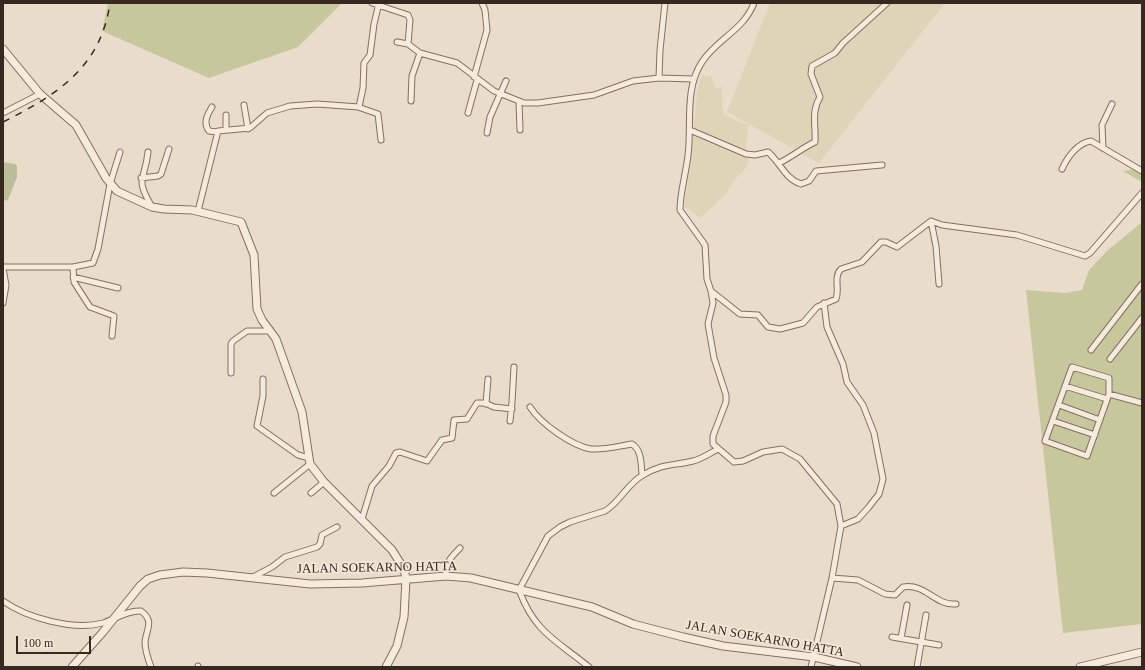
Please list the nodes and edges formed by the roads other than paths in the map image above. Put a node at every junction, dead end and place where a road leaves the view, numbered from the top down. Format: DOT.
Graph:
graph roads {
  1 [pos="372,3"];
  2 [pos="482,3"];
  3 [pos="665,3"];
  4 [pos="754,3"];
  5 [pos="887,3"];
  6 [pos="379,4"];
  7 [pos="397,42"];
  8 [pos="408,44"];
  9 [pos="3,49"];
  10 [pos="420,53"];
  11 [pos="476,78"];
  12 [pos="659,78"];
  13 [pos="694,79"];
  14 [pos="506,81"];
  15 [pos="40,94"];
  16 [pos="502,95"];
  17 [pos="411,101"];
  18 [pos="519,102"];
  19 [pos="1112,104"];
  20 [pos="244,105"];
  21 [pos="212,107"];
  22 [pos="358,107"];
  23 [pos="3,113"];
  24 [pos="468,114"];
  25 [pos="226,115"];
  26 [pos="248,129"];
  27 [pos="226,130"];
  28 [pos="520,130"];
  29 [pos="690,130"];
  30 [pos="217,132"];
  31 [pos="487,133"];
  32 [pos="381,140"];
  33 [pos="1103,148"];
  34 [pos="169,149"];
  35 [pos="120,152"];
  36 [pos="148,152"];
  37 [pos="779,163"];
  38 [pos="882,165"];
  39 [pos="1062,169"];
  40 [pos="1142,171"];
  41 [pos="141,178"];
  42 [pos="110,184"];
  43 [pos="1142,193"];
  44 [pos="152,207"];
  45 [pos="198,211"];
  46 [pos="931,221"];
  47 [pos="73,267"];
  48 [pos="3,268"];
  49 [pos="73,277"];
  50 [pos="939,284"];
  51 [pos="1142,284"];
  52 [pos="118,288"];
  53 [pos="711,291"];
  54 [pos="3,303"];
  55 [pos="824,303"];
  56 [pos="1142,318"];
  57 [pos="272,331"];
  58 [pos="112,336"];
  59 [pos="1091,350"];
  60 [pos="1110,359"];
  61 [pos="514,367"];
  62 [pos="231,373"];
  63 [pos="263,379"];
  64 [pos="488,379"];
  65 [pos="1065,386"];
  66 [pos="1108,396"];
  67 [pos="1142,403"];
  68 [pos="486,404"];
  69 [pos="1059,405"];
  70 [pos="530,407"];
  71 [pos="512,409"];
  72 [pos="1100,420"];
  73 [pos="510,421"];
  74 [pos="1053,421"];
  75 [pos="1095,435"];
  76 [pos="718,449"];
  77 [pos="310,461"];
  78 [pos="642,475"];
  79 [pos="324,482"];
  80 [pos="274,493"];
  81 [pos="311,493"];
  82 [pos="362,520"];
  83 [pos="841,526"];
  84 [pos="337,527"];
  85 [pos="460,548"];
  86 [pos="446,576"];
  87 [pos="252,578"];
  88 [pos="832,578"];
  89 [pos="406,579"];
  90 [pos="519,590"];
  91 [pos="3,601"];
  92 [pos="956,604"];
  93 [pos="907,605"];
  94 [pos="926,615"];
  95 [pos="113,619"];
  96 [pos="892,637"];
  97 [pos="901,638"];
  98 [pos="921,642"];
  99 [pos="939,645"];
  100 [pos="1142,652"];
  101 [pos="814,657"];
  102 [pos="72,667"];
  103 [pos="151,667"];
  104 [pos="386,667"];
  105 [pos="589,667"];
  106 [pos="811,667"];
  107 [pos="857,667"];
  108 [pos="917,667"];
  109 [pos="1080,667"];
  1 -- 6 [label="street"];
  2 -- 11 [label="street"];
  3 -- 12 [label="street"];
  4 -- 13 [label="street"];
  5 -- 37 [label="street"];
  6 -- 8 [label="street"];
  6 -- 22 [label="street"];
  7 -- 8 [label="street"];
  8 -- 10 [label="street"];
  9 -- 15 [label="street"];
  10 -- 11 [label="street"];
  10 -- 17 [label="street"];
  11 -- 16 [label="street"];
  11 -- 24 [label="street"];
  12 -- 13 [label="street"];
  12 -- 18 [label="street"];
  13 -- 29 [label="street"];
  14 -- 16 [label="street"];
  15 -- 23 [label="street"];
  15 -- 42 [label="street"];
  16 -- 18 [label="street"];
  16 -- 31 [label="street"];
  18 -- 28 [label="street"];
  19 -- 33 [label="street"];
  20 -- 26 [label="street"];
  21 -- 30 [label="street"];
  22 -- 26 [label="street"];
  22 -- 32 [label="street"];
  25 -- 27 [label="street"];
  26 -- 27 [label="street"];
  27 -- 30 [label="street"];
  29 -- 37 [label="street"];
  29 -- 53 [label="street"];
  30 -- 45 [label="street"];
  33 -- 39 [label="street"];
  33 -- 40 [label="street"];
  34 -- 41 [label="street"];
  35 -- 42 [label="street"];
  36 -- 41 [label="street"];
  37 -- 38 [label="street"];
  41 -- 44 [label="street"];
  42 -- 44 [label="street"];
  42 -- 47 [label="street"];
  43 -- 46 [label="street"];
  44 -- 45 [label="street"];
  45 -- 57 [label="street"];
  46 -- 50 [label="street"];
  46 -- 55 [label="street"];
  47 -- 48 [label="street"];
  47 -- 49 [label="street"];
  48 -- 54 [label="street"];
  49 -- 52 [label="street"];
  49 -- 58 [label="street"];
  51 -- 59 [label="street"];
  53 -- 55 [label="street"];
  53 -- 76 [label="street"];
  55 -- 83 [label="street"];
  56 -- 60 [label="street"];
  57 -- 62 [label="street"];
  57 -- 77 [label="street"];
  61 -- 71 [label="street"];
  63 -- 77 [label="street"];
  64 -- 68 [label="street"];
  65 -- 66 [label="street"];
  65 -- 66 [label="street"];
  65 -- 69 [label="street"];
  66 -- 67 [label="street"];
  66 -- 72 [label="street"];
  68 -- 71 [label="street"];
  68 -- 82 [label="street"];
  69 -- 72 [label="street"];
  69 -- 74 [label="street"];
  70 -- 78 [label="street"];
  71 -- 73 [label="street"];
  72 -- 75 [label="street"];
  74 -- 75 [label="street"];
  74 -- 75 [label="street"];
  76 -- 78 [label="street"];
  76 -- 83 [label="street"];
  77 -- 79 [label="street"];
  77 -- 80 [label="street"];
  78 -- 90 [label="street"];
  79 -- 81 [label="street"];
  79 -- 82 [label="street"];
  82 -- 89 [label="street"];
  83 -- 88 [label="street"];
  84 -- 87 [label="street"];
  85 -- 86 [label="street"];
  86 -- 89 [label="street, JALAN SOEKARNO HATTA"];
  86 -- 90 [label="street, JALAN SOEKARNO HATTA"];
  87 -- 89 [label="street, JALAN SOEKARNO HATTA"];
  87 -- 95 [label="street, JALAN SOEKARNO HATTA"];
  88 -- 92 [label="street"];
  88 -- 101 [label="street"];
  89 -- 104 [label="street"];
  90 -- 101 [label="street, JALAN SOEKARNO HATTA"];
  90 -- 105 [label="street"];
  91 -- 95 [label="street"];
  93 -- 97 [label="street"];
  94 -- 98 [label="street"];
  95 -- 102 [label="street, JALAN SOEKARNO HATTA"];
  95 -- 103 [label="street"];
  96 -- 97 [label="street"];
  97 -- 98 [label="street"];
  98 -- 99 [label="street"];
  98 -- 108 [label="street"];
  100 -- 109 [label="street"];
  101 -- 106 [label="street"];
  101 -- 107 [label="street, JALAN SOEKARNO HATTA"];
}
